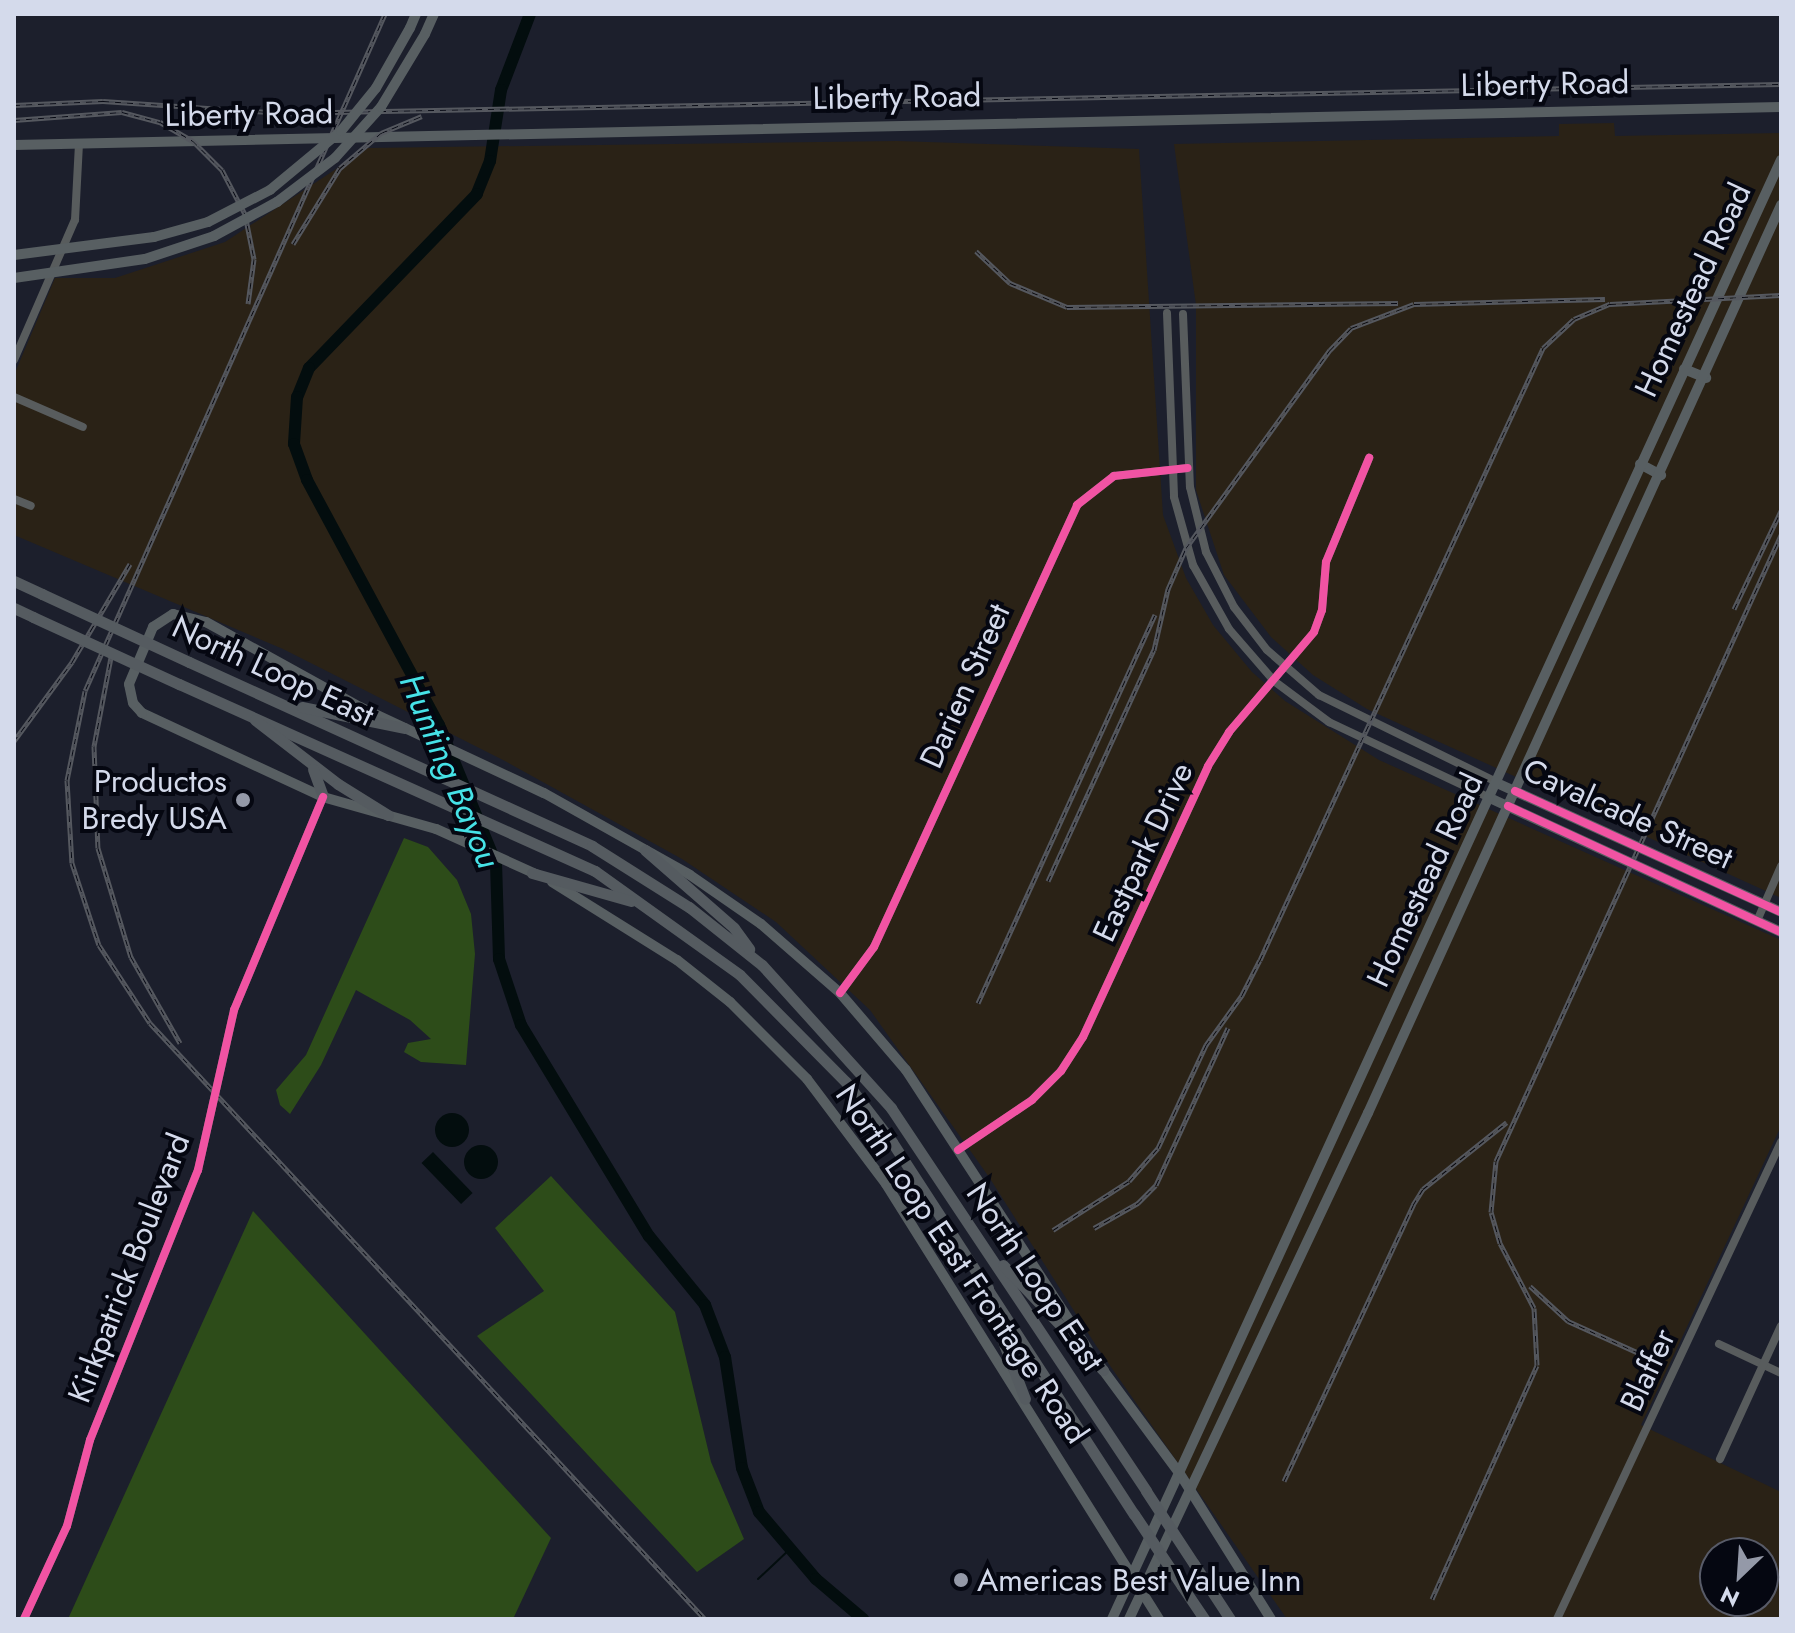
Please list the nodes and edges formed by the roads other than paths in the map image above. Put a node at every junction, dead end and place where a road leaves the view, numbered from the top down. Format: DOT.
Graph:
graph roads {
  1 [pos="416,14"];
  2 [pos="434,14"];
  3 [pos="1781,109"];
  4 [pos="79,144"];
  5 [pos="14,145"];
  6 [pos="1781,160"];
  7 [pos="1760,206"];
  8 [pos="1779,209"];
  9 [pos="64,249"];
  10 [pos="14,255"];
  11 [pos="53,273"];
  12 [pos="14,278"];
  13 [pos="1167,313"];
  14 [pos="1183,314"];
  15 [pos="1184,342"];
  16 [pos="1168,343"];
  17 [pos="14,360"];
  18 [pos="1684,369"];
  19 [pos="1706,378"];
  20 [pos="14,397"];
  21 [pos="83,427"];
  22 [pos="1369,458"];
  23 [pos="1640,464"];
  24 [pos="1188,468"];
  25 [pos="1171,469"];
  26 [pos="1661,475"];
  27 [pos="14,499"];
  28 [pos="31,506"];
  29 [pos="14,581"];
  30 [pos="1581,594"];
  31 [pos="1602,603"];
  32 [pos="14,608"];
  33 [pos="1236,610"];
  34 [pos="1222,618"];
  35 [pos="1548,666"];
  36 [pos="1285,668"];
  37 [pos="1568,675"];
  38 [pos="1274,681"];
  39 [pos="278,702"];
  40 [pos="244,711"];
  41 [pos="404,728"];
  42 [pos="1391,734"];
  43 [pos="1384,750"];
  44 [pos="308,762"];
  45 [pos="1499,784"];
  46 [pos="1515,791"];
  47 [pos="323,797"];
  48 [pos="1492,799"];
  49 [pos="1508,806"];
  50 [pos="388,815"];
  51 [pos="645,850"];
  52 [pos="1781,866"];
  53 [pos="532,873"];
  54 [pos="1764,904"];
  55 [pos="654,910"];
  56 [pos="1438,912"];
  57 [pos="1781,912"];
  58 [pos="1455,918"];
  59 [pos="1757,921"];
  60 [pos="1781,932"];
  61 [pos="762,965"];
  62 [pos="840,993"];
  63 [pos="1387,1025"];
  64 [pos="1403,1033"];
  65 [pos="1348,1105"];
  66 [pos="1368,1113"];
  67 [pos="1781,1142"];
  68 [pos="958,1150"];
  69 [pos="1284,1238"];
  70 [pos="983,1244"];
  71 [pos="1305,1247"];
  72 [pos="987,1283"];
  73 [pos="1781,1326"];
  74 [pos="1244,1333"];
  75 [pos="1262,1342"];
  76 [pos="1719,1344"];
  77 [pos="1763,1365"];
  78 [pos="1103,1370"];
  79 [pos="1781,1373"];
  80 [pos="1025,1399"];
  81 [pos="1720,1459"];
  82 [pos="1180,1474"];
  83 [pos="1190,1490"];
  84 [pos="1132,1578"];
  85 [pos="1141,1593"];
  86 [pos="24,1619"];
  87 [pos="1112,1619"];
  88 [pos="1129,1619"];
  89 [pos="1159,1619"];
  90 [pos="1204,1619"];
  91 [pos="1230,1619"];
  92 [pos="1271,1619"];
  93 [pos="1557,1619"];
  1 -- 9 [label="main road, bridge"];
  2 -- 11 [label="main road, bridge"];
  3 -- 4 [label="main road, Liberty Road"];
  4 -- 5 [label="main road, Liberty Road"];
  4 -- 9 [label="street"];
  6 -- 7 [label="main road, Homestead Road"];
  7 -- 8 [label="main road"];
  7 -- 18 [label="main road, Homestead Road"];
  8 -- 19 [label="main road, Homestead Road"];
  9 -- 10 [label="main road"];
  9 -- 11 [label="street"];
  11 -- 12 [label="main road"];
  11 -- 17 [label="street"];
  13 -- 16 [label="street, Cavalcade Street"];
  14 -- 15 [label="street, Cavalcade Street"];
  15 -- 16 [label="street"];
  15 -- 24 [label="street, Cavalcade Street"];
  16 -- 25 [label="street, Cavalcade Street"];
  18 -- 19 [label="main road"];
  18 -- 23 [label="main road, Homestead Road"];
  19 -- 26 [label="main road, Homestead Road"];
  20 -- 21 [label="street"];
  22 -- 36 [label="street, Eastpark Drive"];
  23 -- 26 [label="main road"];
  23 -- 30 [label="main road, Homestead Road"];
  24 -- 25 [label="street, Darien Street"];
  24 -- 33 [label="street, Cavalcade Street"];
  25 -- 34 [label="street, Cavalcade Street"];
  25 -- 62 [label="street, Darien Street"];
  26 -- 31 [label="main road, Homestead Road"];
  27 -- 28 [label="street"];
  29 -- 39 [label="highway, North Loop East, bridge"];
  30 -- 31 [label="main road"];
  30 -- 35 [label="main road, Homestead Road"];
  31 -- 37 [label="main road, Homestead Road"];
  32 -- 40 [label="highway, North Loop East, bridge"];
  33 -- 34 [label="street"];
  33 -- 36 [label="street, Cavalcade Street"];
  34 -- 38 [label="street, Cavalcade Street"];
  35 -- 37 [label="main road"];
  35 -- 45 [label="main road, Homestead Road"];
  36 -- 38 [label="street, Eastpark Drive"];
  36 -- 42 [label="street, Cavalcade Street"];
  37 -- 46 [label="main road, Homestead Road"];
  38 -- 43 [label="street, Cavalcade Street"];
  38 -- 68 [label="street, Eastpark Drive"];
  39 -- 41 [label="highway"];
  39 -- 61 [label="highway, North Loop East"];
  40 -- 44 [label="highway"];
  40 -- 55 [label="highway, North Loop East"];
  41 -- 47 [label="main road, North Loop East Frontage Road"];
  41 -- 51 [label="main road, North Loop East Frontage Road"];
  42 -- 43 [label="street"];
  42 -- 45 [label="street, Cavalcade Street"];
  43 -- 48 [label="street, Cavalcade Street"];
  44 -- 47 [label="highway"];
  44 -- 50 [label="highway"];
  45 -- 46 [label="main road, Cavalcade Street"];
  45 -- 48 [label="main road, Homestead Road"];
  46 -- 49 [label="main road, Homestead Road"];
  46 -- 54 [label="main road, Cavalcade Street"];
  47 -- 50 [label="main road, North Loop East Frontage Road"];
  47 -- 86 [label="street, Kirkpatrick Boulevard"];
  48 -- 49 [label="main road, Cavalcade Street"];
  48 -- 56 [label="main road, Homestead Road"];
  49 -- 58 [label="main road, Homestead Road"];
  49 -- 59 [label="main road, Cavalcade Street"];
  50 -- 53 [label="main road, North Loop East Frontage Road"];
  51 -- 61 [label="highway"];
  51 -- 62 [label="main road, North Loop East Frontage Road"];
  52 -- 54 [label="street"];
  53 -- 55 [label="highway"];
  53 -- 80 [label="main road, North Loop East Frontage Road"];
  54 -- 57 [label="main road, Cavalcade Street"];
  54 -- 59 [label="street"];
  55 -- 72 [label="highway, North Loop East"];
  56 -- 58 [label="main road"];
  56 -- 63 [label="main road, Homestead Road"];
  58 -- 64 [label="main road, Homestead Road"];
  59 -- 60 [label="main road, Cavalcade Street"];
  61 -- 70 [label="highway, North Loop East"];
  62 -- 68 [label="main road, North Loop East Frontage Road"];
  63 -- 64 [label="main road"];
  63 -- 65 [label="main road, Homestead Road"];
  64 -- 66 [label="main road, Homestead Road"];
  65 -- 66 [label="main road"];
  65 -- 69 [label="main road, Homestead Road"];
  66 -- 71 [label="main road, Homestead Road"];
  67 -- 93 [label="street, Blaffer"];
  68 -- 78 [label="main road, North Loop East Frontage Road"];
  69 -- 71 [label="main road"];
  69 -- 74 [label="main road, Homestead Road"];
  70 -- 78 [label="highway"];
  70 -- 91 [label="highway, North Loop East, bridge"];
  71 -- 75 [label="main road, Homestead Road"];
  72 -- 80 [label="highway"];
  72 -- 90 [label="highway, North Loop East, bridge"];
  73 -- 77 [label="street"];
  74 -- 75 [label="main road"];
  74 -- 82 [label="main road, Homestead Road"];
  75 -- 83 [label="main road, Homestead Road"];
  76 -- 77 [label="street"];
  77 -- 79 [label="street"];
  77 -- 81 [label="street"];
  78 -- 82 [label="main road, North Loop East Frontage Road"];
  80 -- 84 [label="main road, North Loop East Frontage Road"];
  82 -- 83 [label="main road, North Loop East Frontage Road"];
  82 -- 84 [label="main road, Homestead Road"];
  83 -- 85 [label="main road, Homestead Road"];
  83 -- 92 [label="main road, North Loop East Frontage Road"];
  84 -- 85 [label="main road, North Loop East Frontage Road"];
  84 -- 87 [label="main road, Homestead Road"];
  85 -- 88 [label="main road, Homestead Road"];
  85 -- 89 [label="main road, North Loop East Frontage Road"];
}
